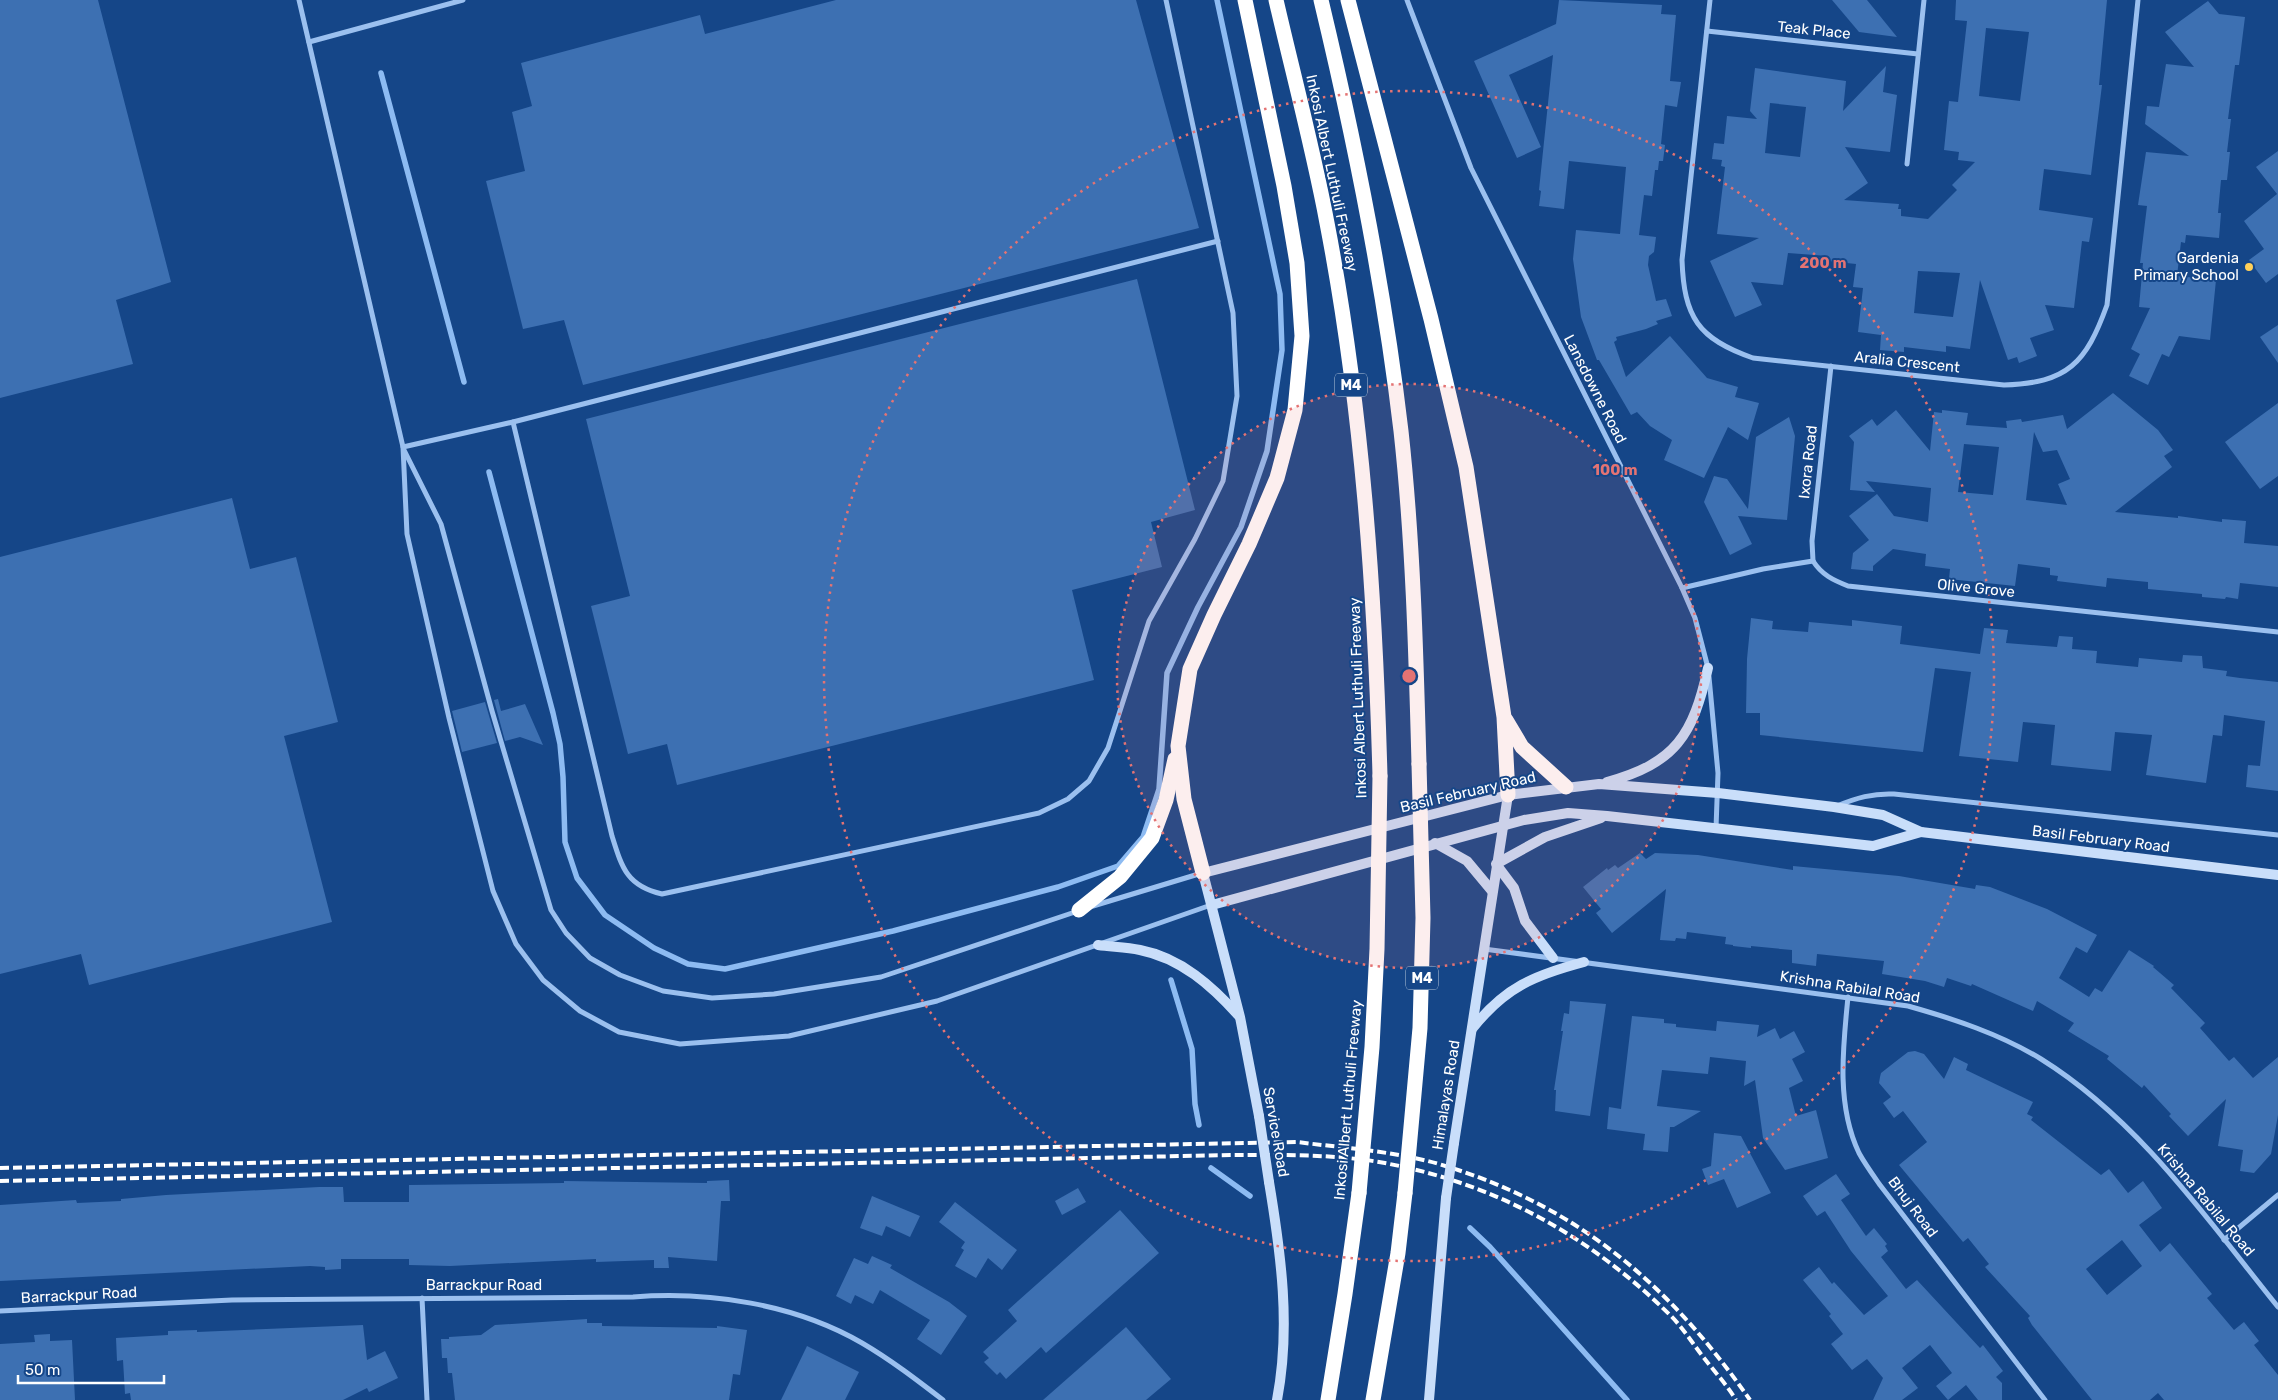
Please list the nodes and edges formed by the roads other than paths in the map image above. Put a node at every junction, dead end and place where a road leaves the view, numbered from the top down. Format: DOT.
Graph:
graph roads {
  1 [pos="299,0"];
  2 [pos="463,0"];
  3 [pos="1166,0"];
  4 [pos="1245,0"];
  5 [pos="1276,0"];
  6 [pos="1320,0"];
  7 [pos="1348,0"];
  8 [pos="1407,0"];
  9 [pos="1710,0"];
  10 [pos="1924,0"];
  11 [pos="2138,0"];
  12 [pos="1707,31"];
  13 [pos="309,42"];
  14 [pos="1918,54"];
  15 [pos="1907,164"];
  16 [pos="1218,241"];
  17 [pos="1831,366"];
  18 [pos="514,422"];
  19 [pos="403,447"];
  20 [pos="1813,561"];
  21 [pos="1682,588"];
  22 [pos="2278,632"];
  23 [pos="1708,668"];
  24 [pos="1504,716"];
  25 [pos="1178,746"];
  26 [pos="1599,784"];
  27 [pos="1566,787"];
  28 [pos="1718,794"];
  29 [pos="1508,795"];
  30 [pos="1834,807"];
  31 [pos="1607,816"];
  32 [pos="1502,826"];
  33 [pos="1716,829"];
  34 [pos="1921,832"];
  35 [pos="2278,835"];
  36 [pos="1435,843"];
  37 [pos="1496,864"];
  38 [pos="1203,873"];
  39 [pos="2278,875"];
  40 [pos="1492,891"];
  41 [pos="1212,905"];
  42 [pos="1079,910"];
  43 [pos="1098,945"];
  44 [pos="1484,949"];
  45 [pos="1553,958"];
  46 [pos="1584,962"];
  47 [pos="1848,997"];
  48 [pos="1240,1017"];
  49 [pos="1472,1030"];
  50 [pos="2278,1195"];
  51 [pos="2224,1240"];
  52 [pos="422,1298"];
  53 [pos="2278,1307"];
  54 [pos="0,1311"];
  55 [pos="427,1400"];
  56 [pos="943,1400"];
  57 [pos="1277,1400"];
  58 [pos="1328,1400"];
  59 [pos="1372,1400"];
  60 [pos="1428,1400"];
  61 [pos="2045,1400"];
  1 -- 13 [label="street"];
  2 -- 13 [label="street"];
  3 -- 16 [label="street"];
  4 -- 25 [label="highway"];
  5 -- 58 [label="highway, Inkosi Albert Luthuli Freeway / M4, bridge"];
  6 -- 59 [label="highway, Inkosi Albert Luthuli Freeway / M4, bridge"];
  7 -- 24 [label="highway"];
  8 -- 21 [label="street, Lansdowne Road"];
  9 -- 12 [label="street, Aralia Crescent"];
  10 -- 14 [label="street"];
  11 -- 17 [label="street, Aralia Crescent"];
  12 -- 14 [label="street, Teak Place"];
  12 -- 17 [label="street, Aralia Crescent"];
  13 -- 19 [label="street"];
  14 -- 15 [label="street"];
  16 -- 18 [label="street"];
  16 -- 18 [label="street"];
  17 -- 20 [label="street, Ixora Road"];
  18 -- 19 [label="street"];
  19 -- 42 [label="street"];
  19 -- 43 [label="street"];
  20 -- 21 [label="street"];
  20 -- 22 [label="street, Olive Grove"];
  21 -- 23 [label="street, Lansdowne Road"];
  23 -- 26 [label="street"];
  23 -- 28 [label="street, Lansdowne Road"];
  24 -- 27 [label="highway"];
  24 -- 29 [label="highway"];
  25 -- 38 [label="highway"];
  25 -- 42 [label="highway"];
  26 -- 27 [label="street, Basil February Road"];
  26 -- 28 [label="street, Basil February Road"];
  27 -- 29 [label="street, Basil February Road"];
  28 -- 30 [label="street, Basil February Road"];
  28 -- 33 [label="street, Lansdowne Road"];
  29 -- 32 [label="street, Himalayas Road"];
  29 -- 38 [label="street, Basil February Road"];
  30 -- 34 [label="street, Basil February Road"];
  30 -- 35 [label="street"];
  31 -- 32 [label="street, Basil February Road"];
  31 -- 33 [label="street, Basil February Road"];
  31 -- 37 [label="street"];
  32 -- 36 [label="street, Basil February Road"];
  32 -- 37 [label="street, Himalayas Road"];
  33 -- 34 [label="street, Basil February Road"];
  34 -- 39 [label="street, Basil February Road"];
  36 -- 40 [label="street"];
  36 -- 41 [label="street, Basil February Road"];
  37 -- 40 [label="street, Himalayas Road"];
  37 -- 45 [label="street"];
  38 -- 41 [label="street, Service Road"];
  38 -- 42 [label="street"];
  40 -- 44 [label="street, Himalayas Road"];
  41 -- 43 [label="street"];
  41 -- 48 [label="street, Service Road"];
  43 -- 48 [label="street"];
  44 -- 45 [label="street, Krishna Rabilal Road"];
  44 -- 49 [label="street, Himalayas Road"];
  45 -- 46 [label="street, Krishna Rabilal Road"];
  46 -- 47 [label="street, Krishna Rabilal Road"];
  46 -- 49 [label="street"];
  47 -- 51 [label="street, Krishna Rabilal Road"];
  47 -- 61 [label="street, Bhuj Road"];
  48 -- 57 [label="street, Service Road, bridge"];
  49 -- 60 [label="street, Himalayas Road, bridge"];
  50 -- 51 [label="street"];
  51 -- 53 [label="street, Krishna Rabilal Road"];
  52 -- 54 [label="street, Barrackpur Road"];
  52 -- 55 [label="street"];
  52 -- 56 [label="street, Barrackpur Road"];
}
